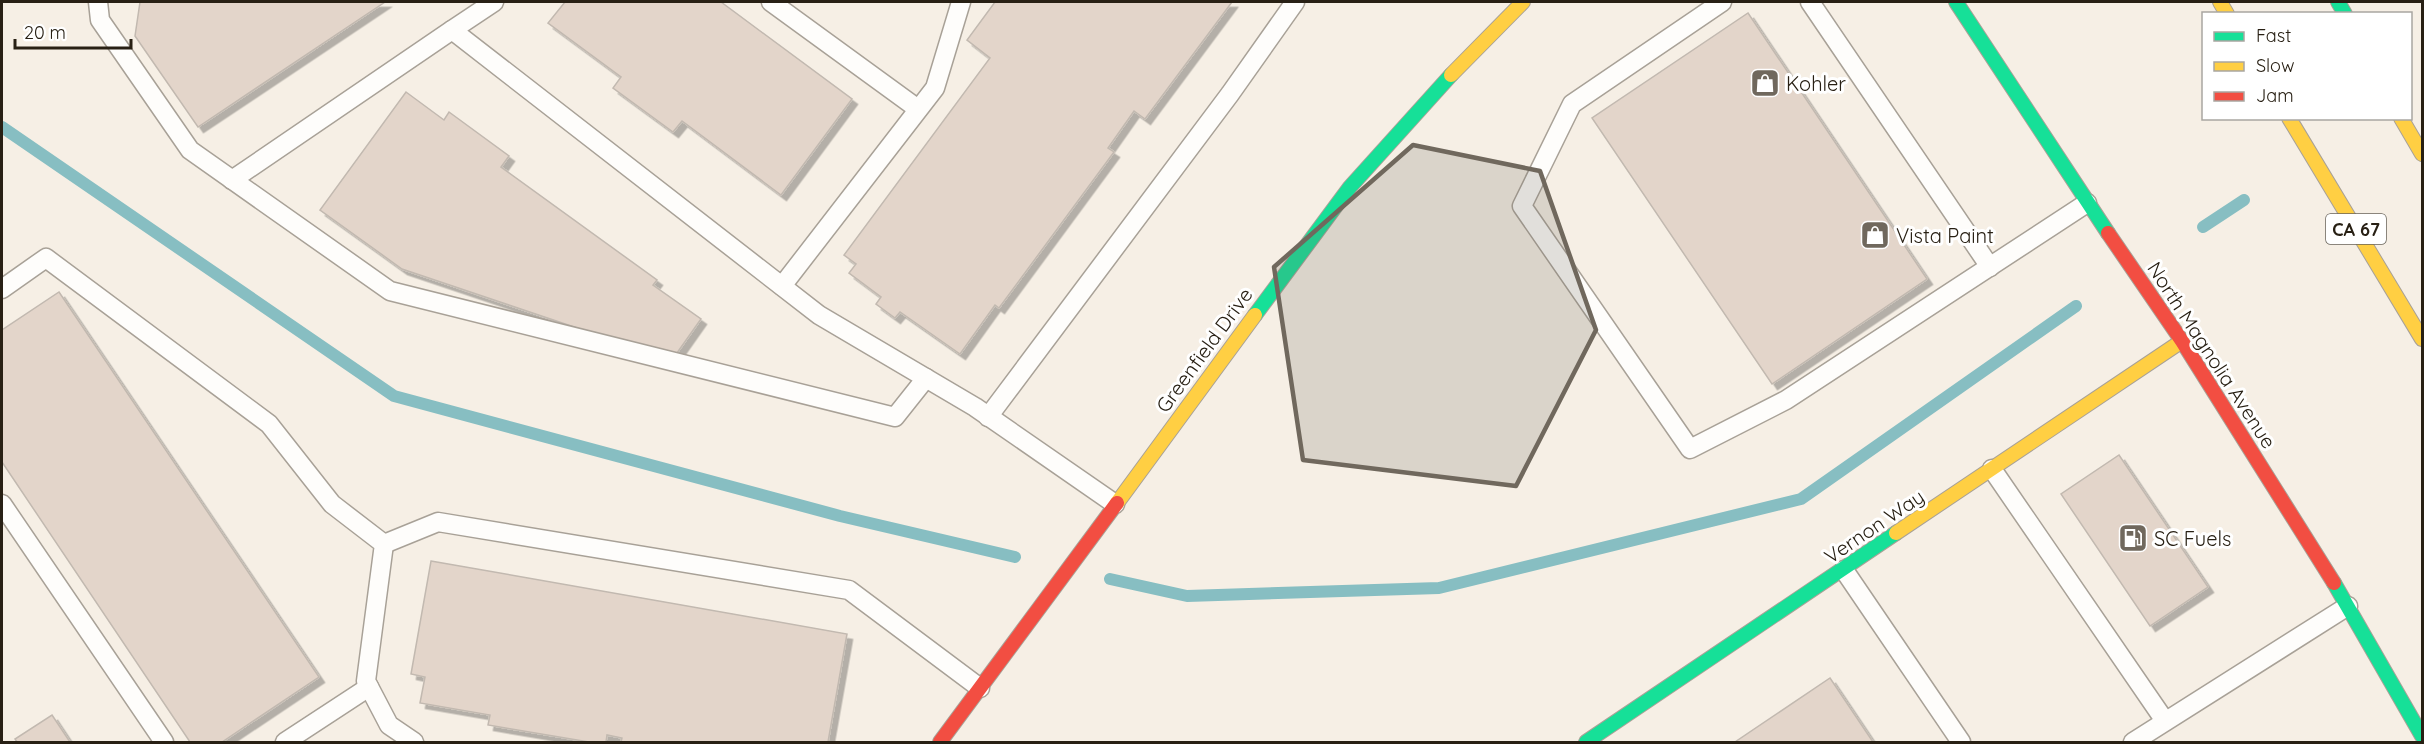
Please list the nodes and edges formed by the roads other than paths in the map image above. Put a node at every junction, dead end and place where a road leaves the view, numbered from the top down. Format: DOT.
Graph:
graph roads {
  1 [pos="98,2"];
  2 [pos="494,2"];
  3 [pos="771,2"];
  4 [pos="961,2"];
  5 [pos="1294,2"];
  6 [pos="1523,2"];
  7 [pos="1722,2"];
  8 [pos="1810,2"];
  9 [pos="1956,2"];
  10 [pos="452,30"];
  11 [pos="918,109"];
  12 [pos="2290,120"];
  13 [pos="2402,120"];
  14 [pos="2422,154"];
  15 [pos="232,180"];
  16 [pos="2087,203"];
  17 [pos="1990,267"];
  18 [pos="782,286"];
  19 [pos="2,289"];
  20 [pos="2422,339"];
  21 [pos="2182,341"];
  22 [pos="926,378"];
  23 [pos="988,417"];
  24 [pos="1992,469"];
  25 [pos="2,504"];
  26 [pos="1114,504"];
  27 [pos="384,544"];
  28 [pos="1844,570"];
  29 [pos="2348,606"];
  30 [pos="369,687"];
  31 [pos="980,688"];
  32 [pos="2165,721"];
  33 [pos="2422,736"];
  34 [pos="164,742"];
  35 [pos="285,742"];
  36 [pos="414,742"];
  37 [pos="940,742"];
  38 [pos="1586,742"];
  39 [pos="1961,742"];
  40 [pos="2133,742"];
  1 -- 15 [label="lane"];
  2 -- 10 [label="lane"];
  3 -- 11 [label="lane"];
  4 -- 11 [label="lane"];
  5 -- 23 [label="lane"];
  6 -- 26 [label="main road, Greenfield Drive"];
  7 -- 17 [label="lane"];
  8 -- 17 [label="lane"];
  9 -- 16 [label="main road, North Magnolia Avenue"];
  10 -- 15 [label="lane"];
  10 -- 18 [label="lane"];
  11 -- 18 [label="lane"];
  12 -- 20 [label="main road, CA 67"];
  13 -- 14 [label="main road"];
  15 -- 22 [label="lane"];
  16 -- 17 [label="lane"];
  16 -- 21 [label="main road, North Magnolia Avenue"];
  18 -- 22 [label="lane"];
  19 -- 27 [label="lane"];
  21 -- 24 [label="main road, Vernon Way"];
  21 -- 29 [label="main road, North Magnolia Avenue"];
  22 -- 23 [label="lane"];
  23 -- 26 [label="lane"];
  24 -- 28 [label="main road, Vernon Way"];
  24 -- 32 [label="lane"];
  25 -- 34 [label="lane"];
  26 -- 31 [label="main road, Greenfield Drive"];
  27 -- 30 [label="lane"];
  27 -- 31 [label="lane"];
  28 -- 38 [label="main road, Vernon Way"];
  28 -- 39 [label="lane"];
  29 -- 32 [label="lane"];
  29 -- 33 [label="main road, North Magnolia Avenue"];
  30 -- 35 [label="lane"];
  30 -- 36 [label="lane"];
  31 -- 37 [label="main road, Greenfield Drive"];
  32 -- 40 [label="lane"];
}
